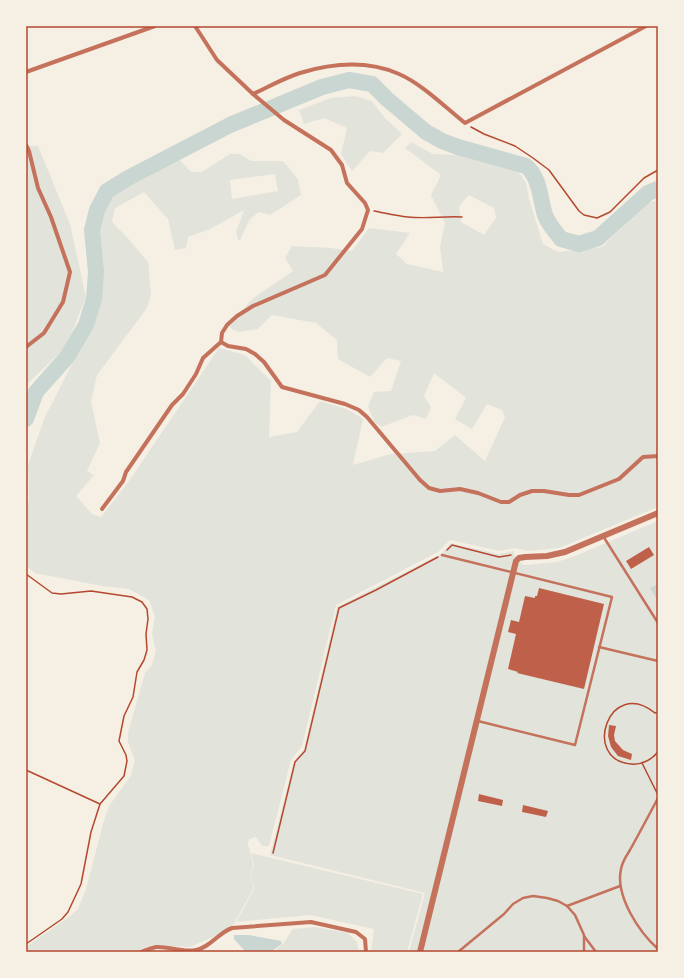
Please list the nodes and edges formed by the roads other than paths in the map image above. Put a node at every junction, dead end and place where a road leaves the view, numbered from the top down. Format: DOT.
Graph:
graph roads {
  1 [pos="154,26"];
  2 [pos="195,26"];
  3 [pos="646,26"];
  4 [pos="26,72"];
  5 [pos="253,94"];
  6 [pos="26,145"];
  7 [pos="220,342"];
  8 [pos="26,347"];
  9 [pos="658,456"];
  10 [pos="102,509"];
  11 [pos="658,513"];
  12 [pos="603,536"];
  13 [pos="442,555"];
  14 [pos="512,573"];
  15 [pos="658,623"];
  16 [pos="599,647"];
  17 [pos="658,661"];
  18 [pos="477,721"];
  19 [pos="658,798"];
  20 [pos="620,886"];
  21 [pos="567,906"];
  22 [pos="584,935"];
  23 [pos="658,949"];
  24 [pos="141,952"];
  25 [pos="366,952"];
  26 [pos="420,952"];
  27 [pos="458,952"];
  28 [pos="584,952"];
  29 [pos="596,952"];
  1 -- 4 [label="street"];
  2 -- 5 [label="street"];
  3 -- 5 [label="street"];
  5 -- 7 [label="street"];
  6 -- 8 [label="street"];
  7 -- 9 [label="street"];
  7 -- 10 [label="street"];
  11 -- 12 [label="street"];
  12 -- 14 [label="street"];
  12 -- 15 [label="lane"];
  13 -- 14 [label="lane"];
  14 -- 16 [label="lane"];
  14 -- 18 [label="street"];
  16 -- 17 [label="lane"];
  16 -- 18 [label="lane"];
  18 -- 26 [label="street"];
  19 -- 20 [label="lane"];
  20 -- 21 [label="lane"];
  20 -- 23 [label="lane"];
  21 -- 22 [label="lane"];
  21 -- 27 [label="lane"];
  22 -- 28 [label="lane"];
  22 -- 29 [label="lane"];
  24 -- 25 [label="street"];
}
